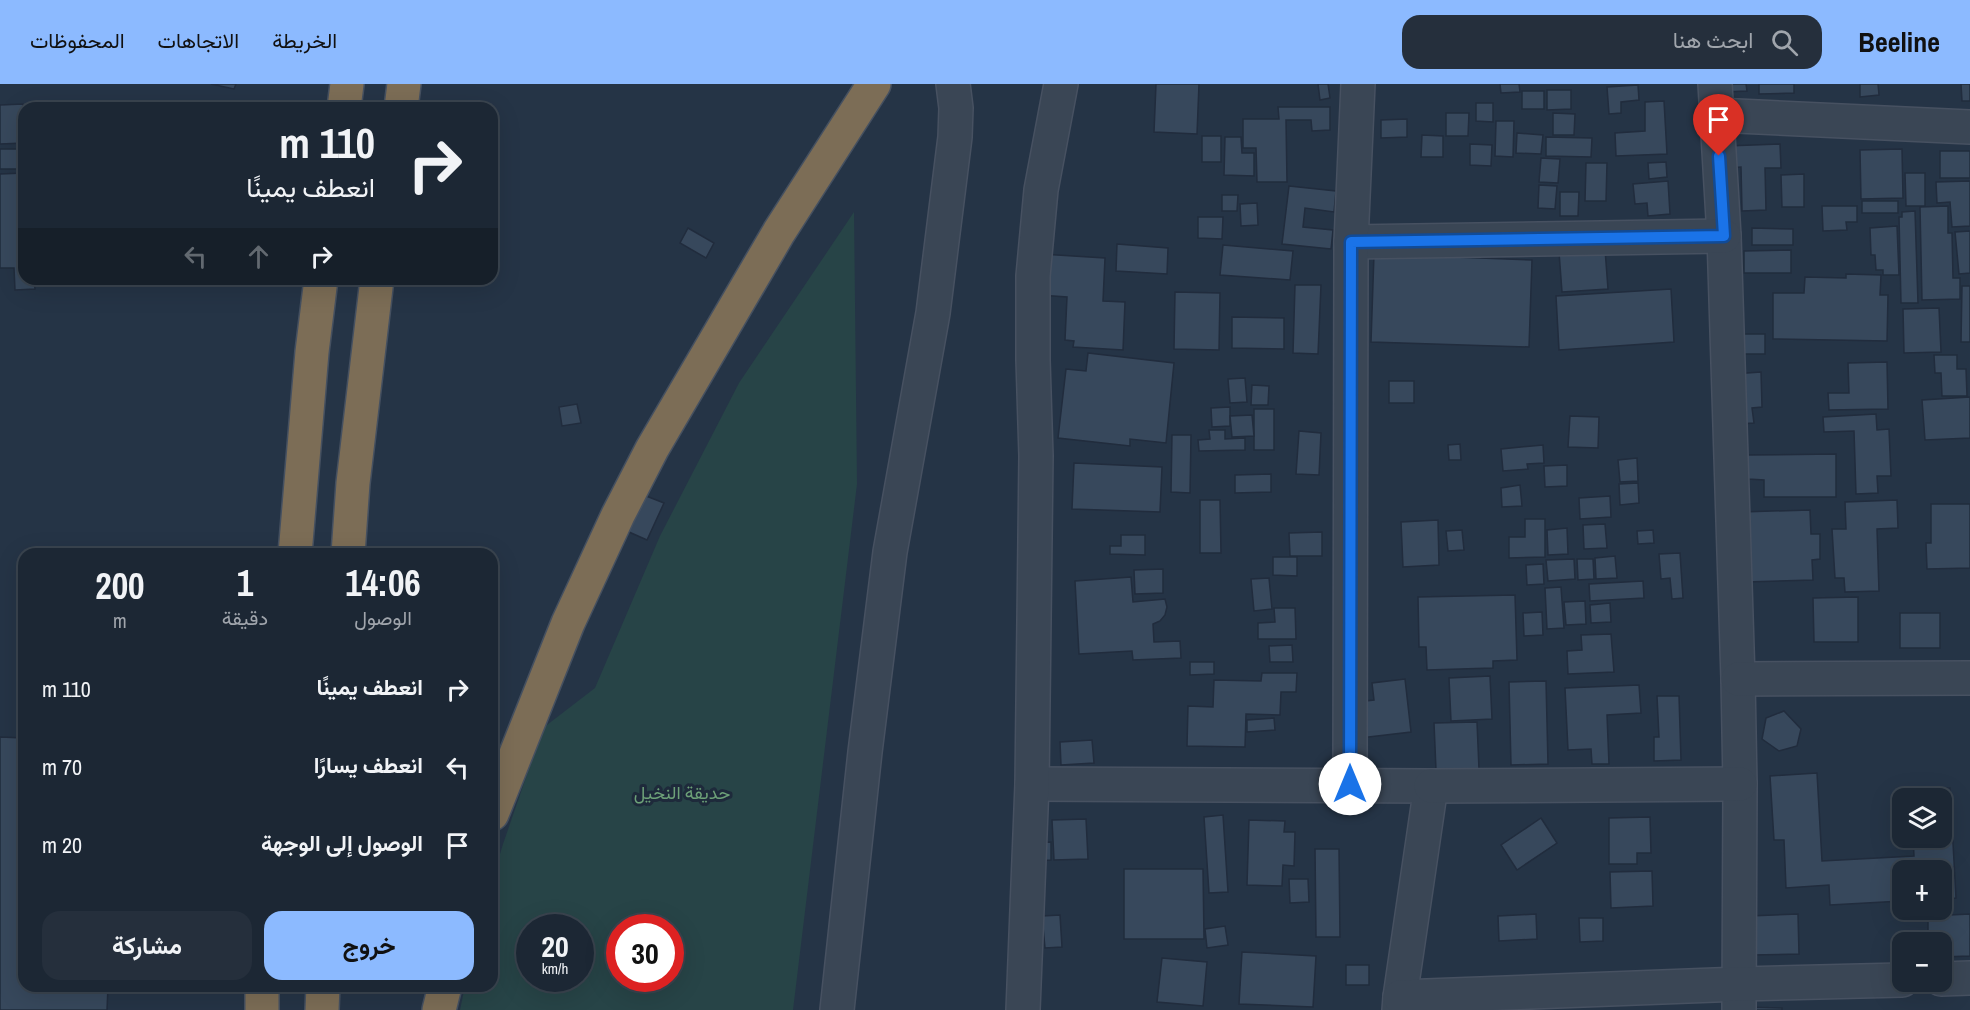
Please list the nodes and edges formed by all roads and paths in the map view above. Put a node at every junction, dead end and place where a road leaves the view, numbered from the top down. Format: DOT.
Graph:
graph roads {
  1 [pos="347,84"];
  2 [pos="404,84"];
  3 [pos="874,84"];
  4 [pos="953,84"];
  5 [pos="1061,84"];
  6 [pos="1358,84"];
  7 [pos="1716,100"];
  8 [pos="345,102"];
  9 [pos="401,102"];
  10 [pos="1970,127"];
  11 [pos="1724,236"];
  12 [pos="1351,242"];
  13 [pos="320,285"];
  14 [pos="376,285"];
  15 [pos="296,548"];
  16 [pos="348,548"];
  17 [pos="1970,678"];
  18 [pos="1738,679"];
  19 [pos="1032,784"];
  20 [pos="1350,784"];
  21 [pos="1740,784"];
  22 [pos="1431,786"];
  23 [pos="498,799"];
  24 [pos="1970,978"];
  25 [pos="1952,979"];
  26 [pos="1892,981"];
  27 [pos="262,992"];
  28 [pos="323,992"];
  29 [pos="444,992"];
  30 [pos="1740,997"];
  31 [pos="1399,1004"];
  32 [pos="262,1010"];
  33 [pos="322,1010"];
  34 [pos="439,1010"];
  35 [pos="837,1010"];
  36 [pos="1023,1010"];
  1 -- 8 [label="highway"];
  2 -- 9 [label="highway"];
  3 -- 23 [label="highway"];
  4 -- 35 [label="street"];
  5 -- 19 [label="street"];
  6 -- 12 [label="street"];
  7 -- 10 [label="street"];
  7 -- 11 [label="street"];
  11 -- 12 [label="street"];
  11 -- 18 [label="street"];
  12 -- 20 [label="street"];
  13 -- 15 [label="highway"];
  14 -- 16 [label="highway"];
  17 -- 18 [label="street"];
  18 -- 21 [label="street"];
  19 -- 20 [label="street"];
  19 -- 36 [label="street"];
  20 -- 22 [label="street"];
  21 -- 22 [label="street"];
  21 -- 30 [label="street"];
  22 -- 31 [label="street"];
  24 -- 25 [label="street"];
  26 -- 30 [label="street"];
  27 -- 32 [label="highway"];
  28 -- 33 [label="highway"];
  29 -- 34 [label="highway"];
  30 -- 31 [label="street"];
}
